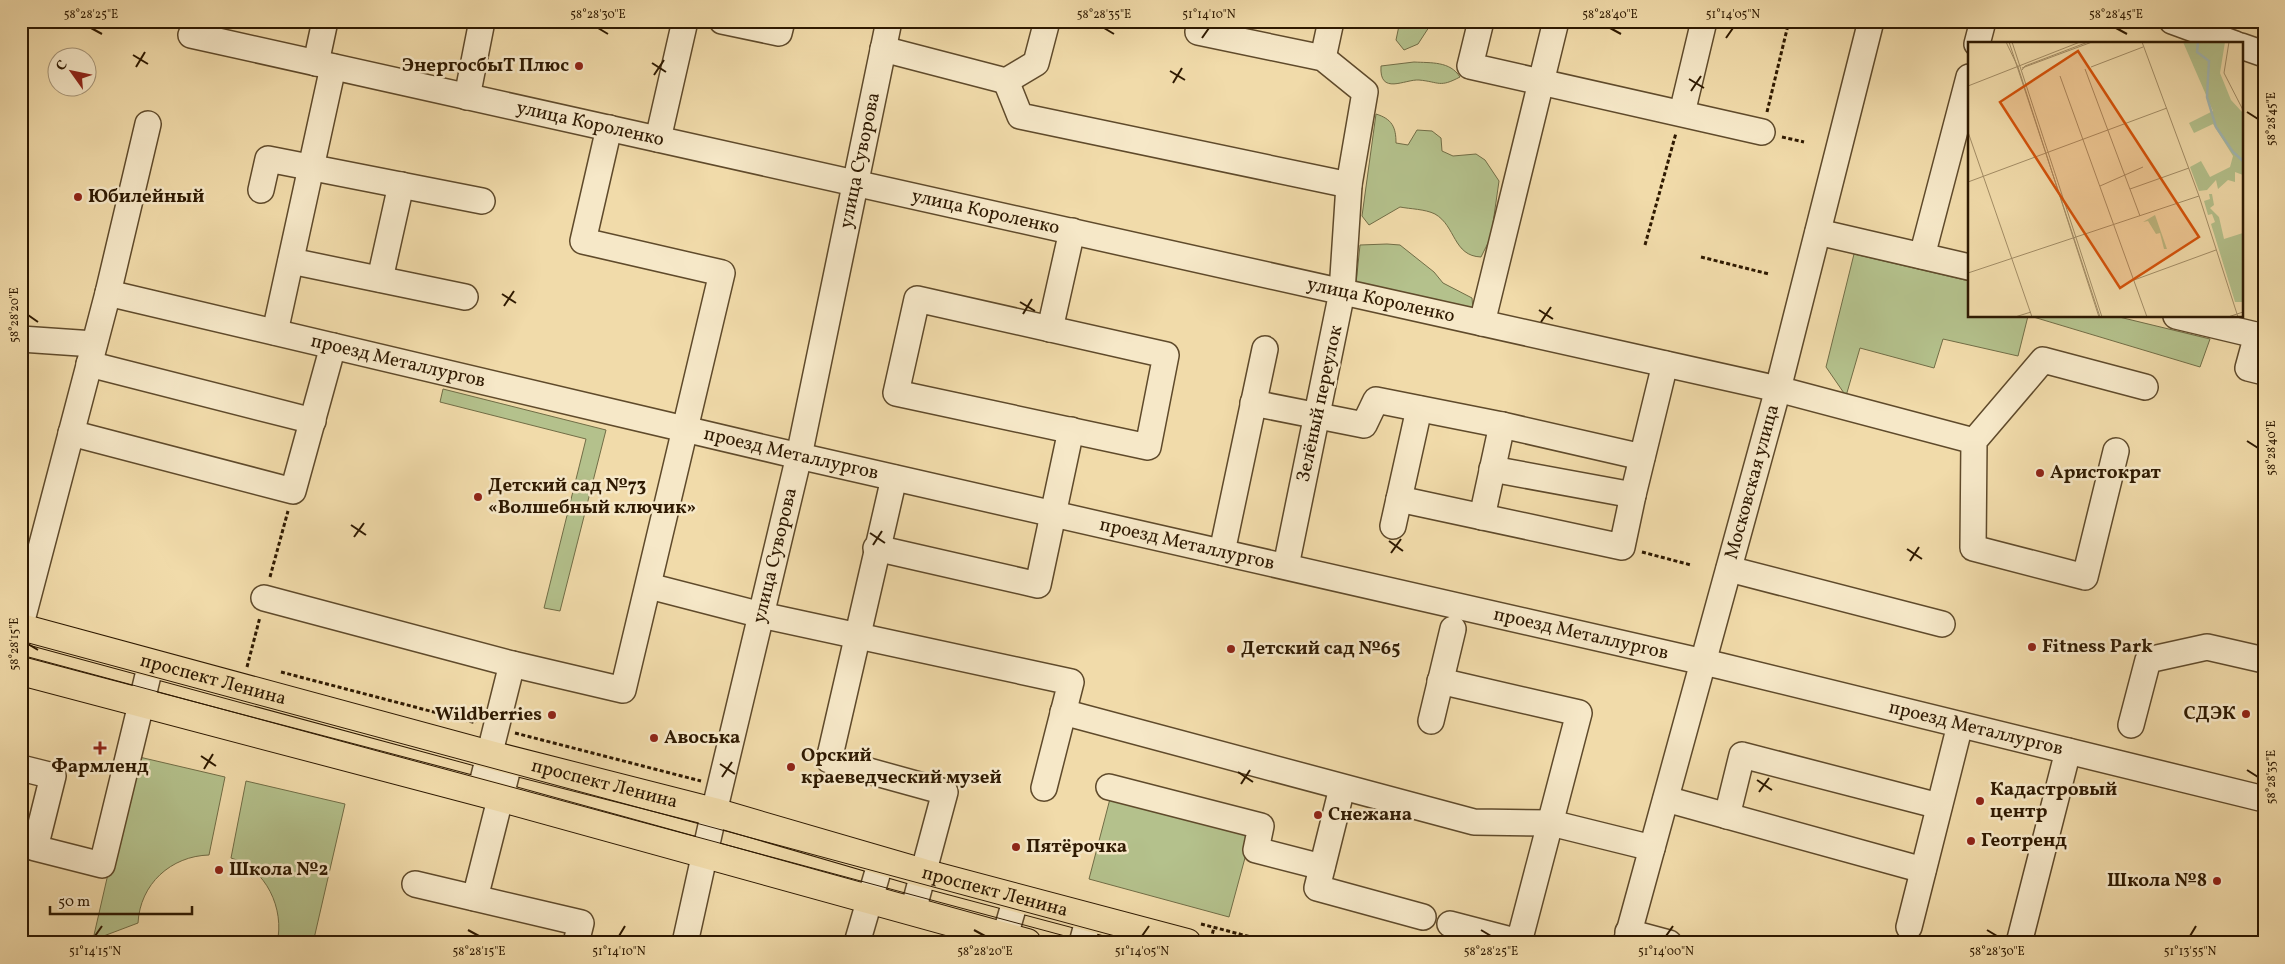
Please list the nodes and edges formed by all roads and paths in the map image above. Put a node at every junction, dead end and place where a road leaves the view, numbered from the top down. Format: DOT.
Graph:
graph roads {
  1 [pos="325,21"];
  2 [pos="482,21"];
  3 [pos="685,21"];
  4 [pos="722,21"];
  5 [pos="782,21"];
  6 [pos="889,21"];
  7 [pos="1047,21"];
  8 [pos="1200,21"];
  9 [pos="1332,21"];
  10 [pos="1481,21"];
  11 [pos="1556,21"];
  12 [pos="1704,21"];
  13 [pos="1789,21"];
  14 [pos="1871,21"];
  15 [pos="1983,21"];
  16 [pos="2172,21"];
  17 [pos="192,35"];
  18 [pos="1978,42"];
  19 [pos="2230,42"];
  20 [pos="2242,46"];
  21 [pos="883,49"];
  22 [pos="2264,54"];
  23 [pos="1323,58"];
  24 [pos="324,65"];
  25 [pos="1006,81"];
  26 [pos="1968,81"];
  27 [pos="1541,82"];
  28 [pos="467,97"];
  29 [pos="1682,113"];
  30 [pos="148,124"];
  31 [pos="609,128"];
  32 [pos="1762,132"];
  33 [pos="658,139"];
  34 [pos="311,167"];
  35 [pos="854,183"];
  36 [pos="401,185"];
  37 [pos="1349,185"];
  38 [pos="261,190"];
  39 [pos="482,201"];
  40 [pos="1072,231"];
  41 [pos="1818,232"];
  42 [pos="1645,245"];
  43 [pos="1922,256"];
  44 [pos="1701,257"];
  45 [pos="290,261"];
  46 [pos="1968,267"];
  47 [pos="1768,274"];
  48 [pos="380,280"];
  49 [pos="1342,292"];
  50 [pos="108,293"];
  51 [pos="466,297"];
  52 [pos="2184,318"];
  53 [pos="1482,323"];
  54 [pos="1050,329"];
  55 [pos="275,332"];
  56 [pos="2260,336"];
  57 [pos="21,339"];
  58 [pos="333,346"];
  59 [pos="1265,349"];
  60 [pos="92,354"];
  61 [pos="1665,364"];
  62 [pos="2264,372"];
  63 [pos="2146,387"];
  64 [pos="1778,389"];
  65 [pos="1253,402"];
  66 [pos="1419,409"];
  67 [pos="1317,415"];
  68 [pos="312,421"];
  69 [pos="1502,425"];
  70 [pos="686,430"];
  71 [pos="1071,430"];
  72 [pos="71,434"];
  73 [pos="1974,441"];
  74 [pos="2116,451"];
  75 [pos="799,456"];
  76 [pos="1642,457"];
  77 [pos="1492,469"];
  78 [pos="894,478"];
  79 [pos="293,491"];
  80 [pos="1633,496"];
  81 [pos="1399,499"];
  82 [pos="1052,513"];
  83 [pos="1482,517"];
  84 [pos="1393,526"];
  85 [pos="1622,547"];
  86 [pos="876,548"];
  87 [pos="1222,552"];
  88 [pos="1691,565"];
  89 [pos="1286,566"];
  90 [pos="1729,569"];
  91 [pos="648,586"];
  92 [pos="264,598"];
  93 [pos="761,615"];
  94 [pos="1942,624"];
  95 [pos="21,626"];
  96 [pos="1453,629"];
  97 [pos="858,636"];
  98 [pos="2264,660"];
  99 [pos="1704,662"];
  100 [pos="151,663"];
  101 [pos="512,664"];
  102 [pos="21,671"];
  103 [pos="1440,681"];
  104 [pos="141,703"];
  105 [pos="1063,712"];
  106 [pos="1431,720"];
  107 [pos="1960,725"];
  108 [pos="2131,725"];
  109 [pos="2068,751"];
  110 [pos="500,758"];
  111 [pos="21,768"];
  112 [pos="1110,787"];
  113 [pos="1044,788"];
  114 [pos="1342,788"];
  115 [pos="489,795"];
  116 [pos="1666,799"];
  117 [pos="2264,799"];
  118 [pos="1939,806"];
  119 [pos="714,812"];
  120 [pos="1727,816"];
  121 [pos="1551,823"];
  122 [pos="1652,848"];
  123 [pos="706,854"];
  124 [pos="881,861"];
  125 [pos="1322,867"];
  126 [pos="1923,870"];
  127 [pos="923,873"];
  128 [pos="415,884"];
  129 [pos="475,898"];
  130 [pos="1016,898"];
  131 [pos="870,899"];
  132 [pos="913,911"];
  133 [pos="1089,917"];
  134 [pos="1423,917"];
  135 [pos="1450,924"];
  136 [pos="1214,927"];
  137 [pos="1909,928"];
  138 [pos="1627,938"];
  139 [pos="1012,941"];
  140 [pos="576,943"];
  141 [pos="685,943"];
  142 [pos="857,943"];
  143 [pos="1082,943"];
  144 [pos="1187,943"];
  145 [pos="1210,943"];
  146 [pos="1669,943"];
  147 [pos="2019,943"];
  1 -- 24 [label="street"];
  2 -- 28 [label="street"];
  3 -- 33 [label="street"];
  4 -- 5 [label="street"];
  6 -- 21 [label="street, улица Суворова"];
  7 -- 25 [label="street"];
  8 -- 23 [label="street"];
  9 -- 23 [label="street"];
  10 -- 27 [label="street"];
  11 -- 27 [label="street"];
  12 -- 29 [label="street"];
  13 -- 32 [label="path"];
  14 -- 41 [label="street, Московская улица"];
  15 -- 18 [label="street"];
  16 -- 19 [label="street"];
  17 -- 24 [label="street, улица Короленко"];
  20 -- 22 [label="street"];
  21 -- 25 [label="street"];
  21 -- 35 [label="street, улица Суворова"];
  23 -- 37 [label="street, Зелёный переулок"];
  24 -- 28 [label="street, улица Короленко"];
  24 -- 34 [label="street"];
  25 -- 37 [label="street"];
  26 -- 43 [label="street"];
  27 -- 29 [label="street"];
  27 -- 53 [label="street"];
  28 -- 31 [label="street, улица Короленко"];
  29 -- 32 [label="street"];
  29 -- 42 [label="path"];
  30 -- 50 [label="street"];
  31 -- 33 [label="street, улица Короленко"];
  31 -- 70 [label="street"];
  33 -- 35 [label="street, улица Короленко"];
  34 -- 36 [label="street"];
  34 -- 38 [label="street"];
  34 -- 45 [label="street"];
  35 -- 40 [label="street, улица Короленко"];
  35 -- 75 [label="street, улица Суворова"];
  36 -- 39 [label="street"];
  36 -- 48 [label="street"];
  37 -- 49 [label="street, Зелёный переулок"];
  40 -- 49 [label="street, улица Короленко"];
  40 -- 54 [label="street"];
  41 -- 43 [label="street"];
  41 -- 64 [label="street, Московская улица"];
  43 -- 46 [label="street"];
  44 -- 47 [label="path"];
  45 -- 48 [label="street"];
  45 -- 55 [label="street"];
  48 -- 51 [label="street"];
  49 -- 53 [label="street, улица Короленко"];
  49 -- 67 [label="street, Зелёный переулок"];
  50 -- 55 [label="street, проезд Металлургов"];
  50 -- 60 [label="street"];
  52 -- 56 [label="street"];
  53 -- 61 [label="street, улица Короленко"];
  54 -- 71 [label="street"];
  54 -- 71 [label="street"];
  55 -- 58 [label="street, проезд Металлургов"];
  56 -- 62 [label="street"];
  57 -- 60 [label="street"];
  58 -- 68 [label="street"];
  58 -- 70 [label="street, проезд Металлургов"];
  59 -- 65 [label="street"];
  60 -- 68 [label="street"];
  60 -- 72 [label="street"];
  61 -- 64 [label="street, улица Короленко"];
  61 -- 76 [label="street"];
  63 -- 73 [label="street"];
  64 -- 73 [label="street, улица Короленко"];
  64 -- 90 [label="street, Московская улица"];
  65 -- 67 [label="street"];
  65 -- 87 [label="street"];
  66 -- 67 [label="street"];
  66 -- 69 [label="street"];
  66 -- 81 [label="street"];
  67 -- 89 [label="street, Зелёный переулок"];
  68 -- 79 [label="street"];
  69 -- 76 [label="street"];
  69 -- 77 [label="street"];
  70 -- 75 [label="street, проезд Металлургов"];
  70 -- 91 [label="street"];
  71 -- 82 [label="street"];
  72 -- 79 [label="street"];
  72 -- 95 [label="street"];
  73 -- 74 [label="street"];
  75 -- 78 [label="street, проезд Металлургов"];
  75 -- 93 [label="street, улица Суворова"];
  76 -- 80 [label="street"];
  77 -- 80 [label="street"];
  77 -- 83 [label="street"];
  78 -- 82 [label="street, проезд Металлургов"];
  78 -- 86 [label="street"];
  79 -- 92 [label="path"];
  80 -- 85 [label="street"];
  81 -- 83 [label="street"];
  81 -- 84 [label="street"];
  82 -- 86 [label="street"];
  82 -- 87 [label="street, проезд Металлургов"];
  83 -- 85 [label="street"];
  85 -- 88 [label="path"];
  86 -- 97 [label="street"];
  87 -- 89 [label="street, проезд Металлургов"];
  89 -- 99 [label="street, проезд Металлургов"];
  90 -- 94 [label="street"];
  90 -- 99 [label="street, Московская улица"];
  91 -- 93 [label="street"];
  91 -- 101 [label="street"];
  92 -- 101 [label="street"];
  93 -- 97 [label="street"];
  93 -- 119 [label="street, улица Суворова"];
  95 -- 100 [label="main road, проспект Ленина"];
  96 -- 103 [label="street"];
  97 -- 105 [label="street"];
  97 -- 127 [label="street"];
  98 -- 108 [label="street"];
  99 -- 107 [label="street, проезд Металлургов"];
  99 -- 116 [label="street, Московская улица"];
  100 -- 104 [label="street"];
  100 -- 110 [label="main road, проспект Ленина"];
  101 -- 110 [label="street"];
  102 -- 104 [label="main road, проспект Ленина"];
  103 -- 106 [label="street"];
  103 -- 121 [label="street"];
  104 -- 111 [label="street"];
  104 -- 115 [label="main road, проспект Ленина"];
  105 -- 113 [label="street"];
  105 -- 114 [label="street"];
  107 -- 109 [label="street, проезд Металлургов"];
  107 -- 118 [label="street"];
  109 -- 117 [label="street, проезд Металлургов"];
  109 -- 147 [label="street"];
  110 -- 115 [label="street"];
  110 -- 119 [label="main road, проспект Ленина"];
  112 -- 125 [label="street"];
  114 -- 121 [label="street"];
  114 -- 125 [label="street"];
  115 -- 123 [label="main road, проспект Ленина"];
  115 -- 129 [label="street"];
  116 -- 120 [label="street"];
  116 -- 122 [label="street, Московская улица"];
  118 -- 120 [label="street"];
  118 -- 126 [label="street"];
  119 -- 123 [label="street, улица Суворова"];
  119 -- 124 [label="main road, проспект Ленина"];
  120 -- 126 [label="street"];
  121 -- 122 [label="street"];
  121 -- 135 [label="street"];
  122 -- 138 [label="street, Московская улица"];
  123 -- 131 [label="main road, проспект Ленина"];
  123 -- 141 [label="street, улица Суворова"];
  124 -- 127 [label="main road, проспект Ленина"];
  124 -- 131 [label="street"];
  125 -- 134 [label="street"];
  126 -- 137 [label="street"];
  127 -- 130 [label="main road, проспект Ленина"];
  127 -- 132 [label="street"];
  128 -- 129 [label="street"];
  129 -- 140 [label="street"];
  130 -- 133 [label="main road, проспект Ленина"];
  130 -- 139 [label="street"];
  131 -- 132 [label="main road, проспект Ленина"];
  131 -- 142 [label="street"];
  132 -- 139 [label="main road, проспект Ленина"];
  133 -- 143 [label="street"];
  133 -- 144 [label="main road, проспект Ленина"];
  136 -- 145 [label="path"];
  138 -- 146 [label="street"];
}
